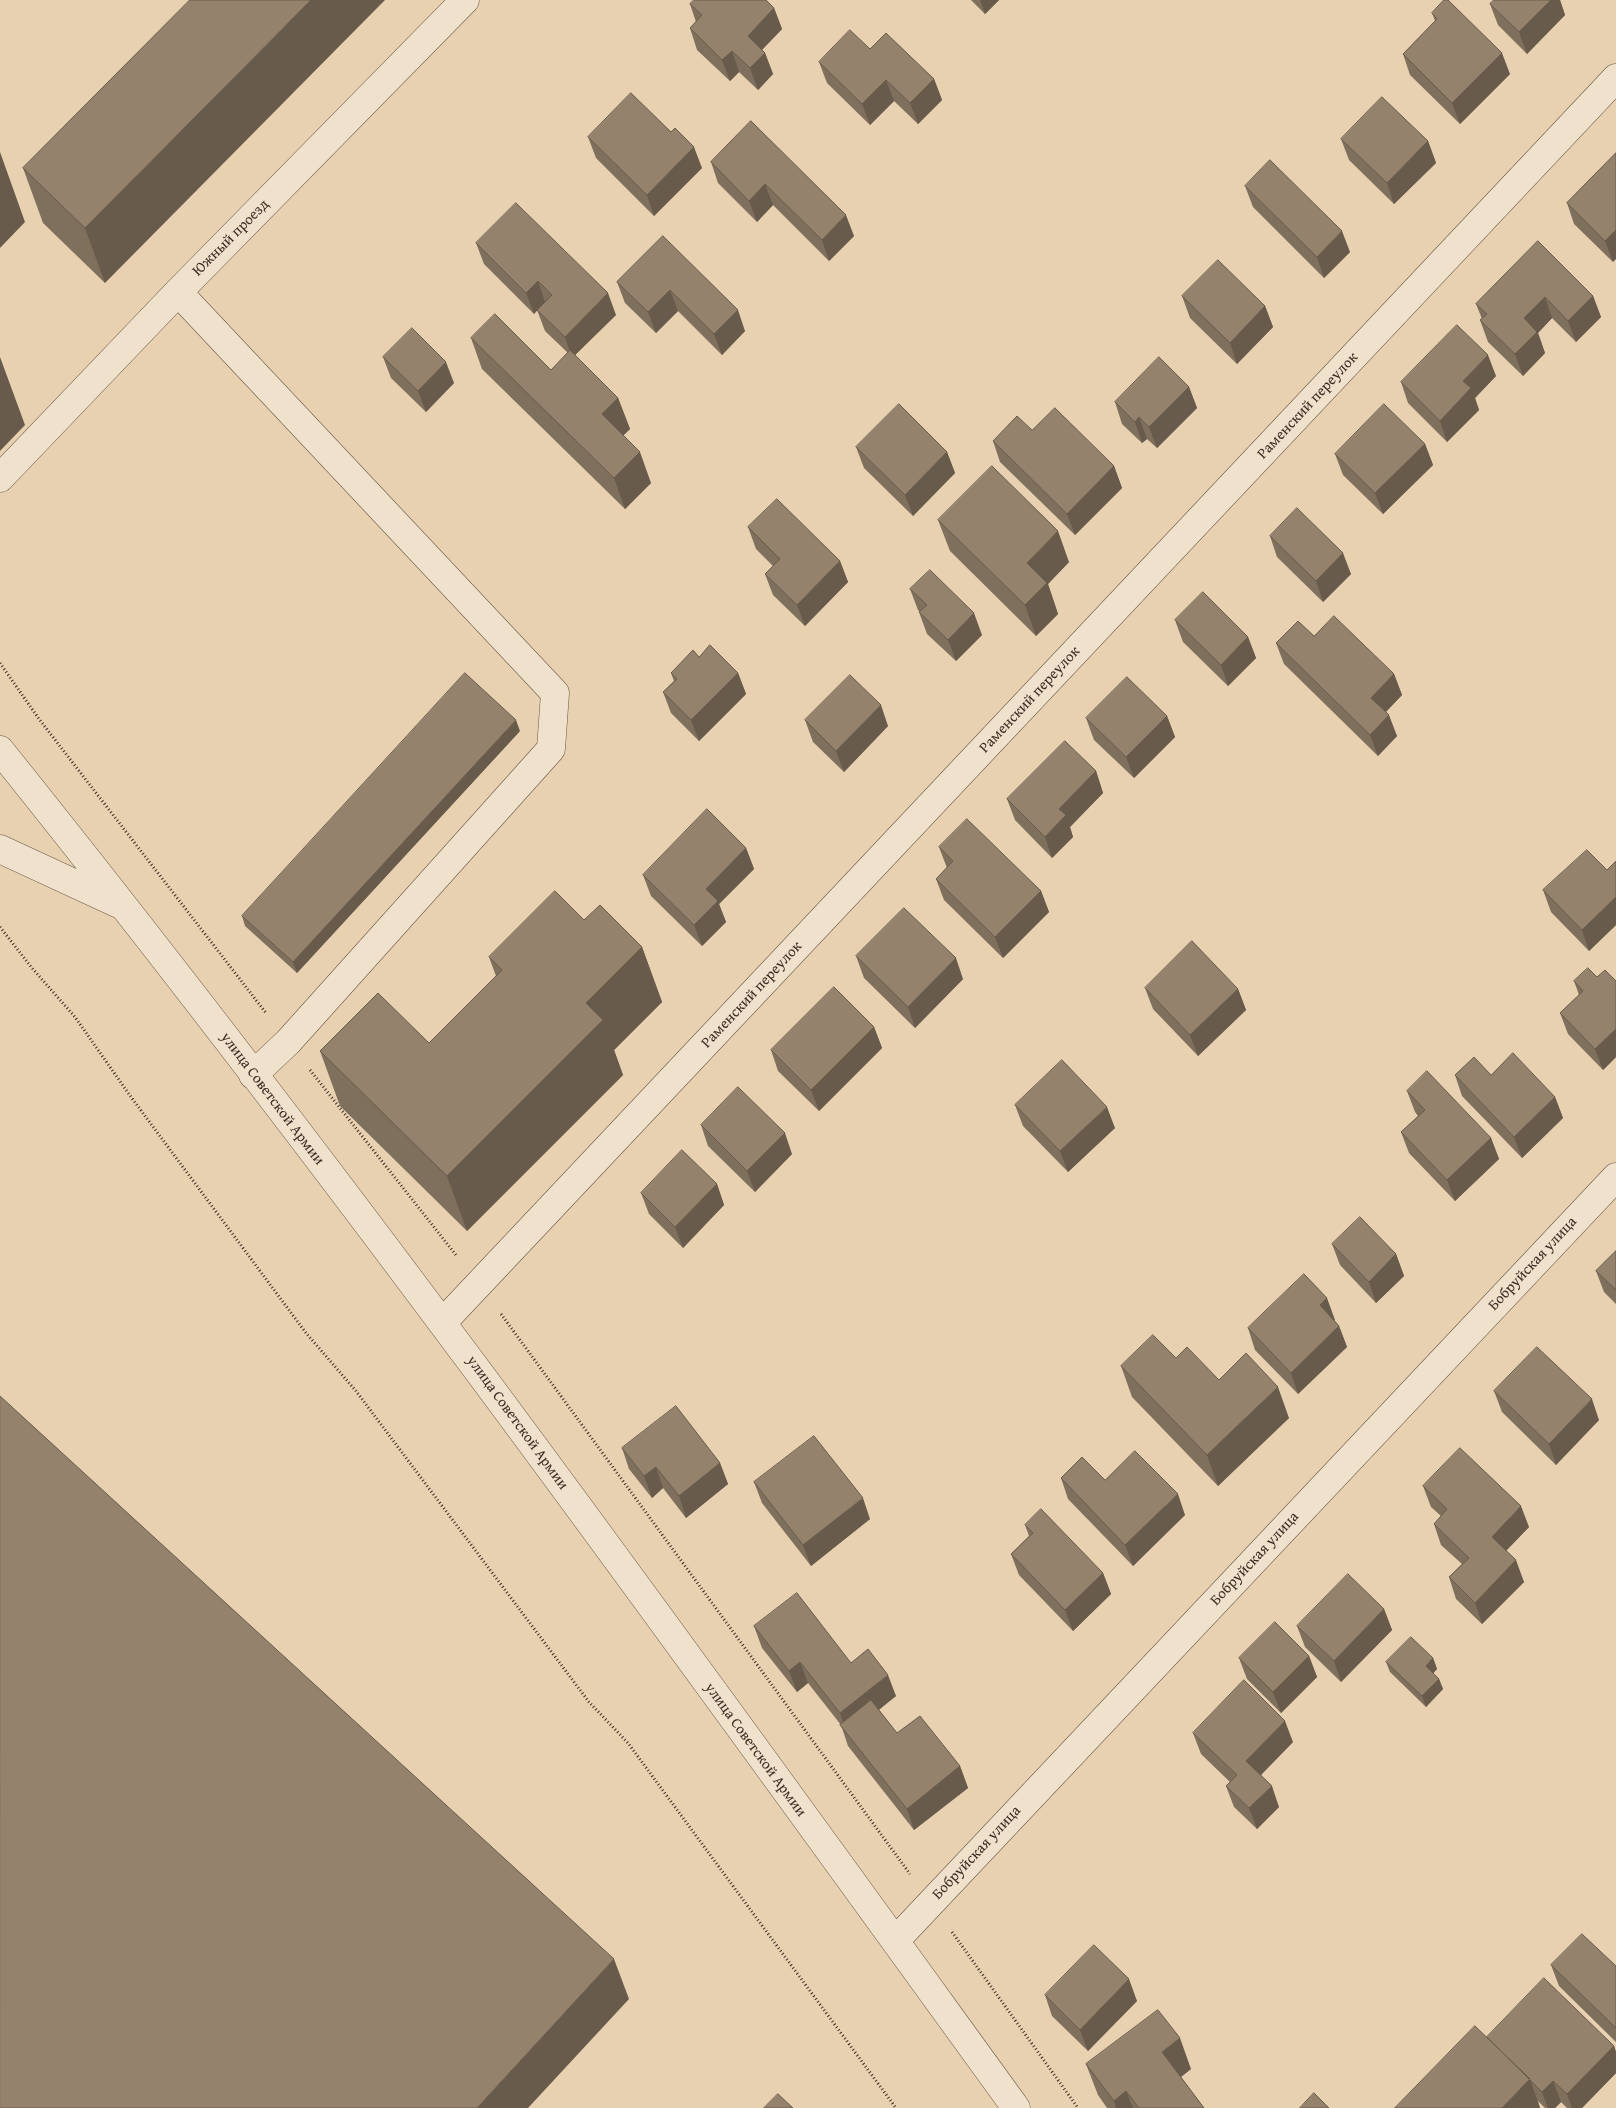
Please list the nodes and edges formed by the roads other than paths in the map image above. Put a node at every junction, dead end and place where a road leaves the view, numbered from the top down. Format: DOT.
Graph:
graph roads {
  1 [pos="465,0"];
  2 [pos="1616,78"];
  3 [pos="178,292"];
  4 [pos="0,478"];
  5 [pos="0,750"];
  6 [pos="0,849"];
  7 [pos="127,908"];
  8 [pos="253,1075"];
  9 [pos="1616,1177"];
  10 [pos="443,1322"];
  11 [pos="895,1941"];
  12 [pos="1016,2108"];
  1 -- 3 [label="street, Южный проезд"];
  2 -- 10 [label="street, Раменский переулок"];
  3 -- 4 [label="street, Южный проезд"];
  3 -- 8 [label="street"];
  5 -- 7 [label="street, улица Советской Армии"];
  6 -- 7 [label="street"];
  7 -- 8 [label="street, улица Советской Армии"];
  8 -- 10 [label="street, улица Советской Армии"];
  9 -- 11 [label="street, Бобруйская улица"];
  10 -- 11 [label="street, улица Советской Армии"];
  11 -- 12 [label="street, улица Советской Армии"];
}
